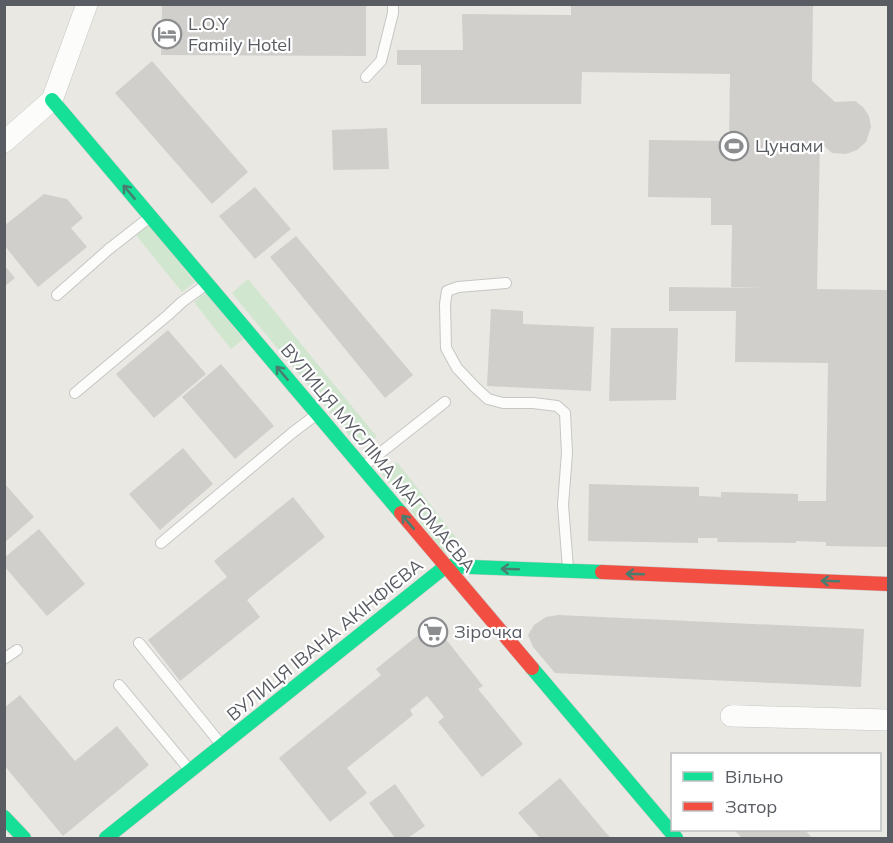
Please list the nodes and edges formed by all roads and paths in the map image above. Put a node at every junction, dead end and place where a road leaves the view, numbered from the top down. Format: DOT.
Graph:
graph roads {
  1 [pos="87,4"];
  2 [pos="393,4"];
  3 [pos="366,77"];
  4 [pos="52,100"];
  5 [pos="4,142"];
  6 [pos="150,217"];
  7 [pos="506,283"];
  8 [pos="207,284"];
  9 [pos="57,296"];
  10 [pos="75,393"];
  11 [pos="445,402"];
  12 [pos="317,414"];
  13 [pos="362,468"];
  14 [pos="160,543"];
  15 [pos="446,566"];
  16 [pos="569,571"];
  17 [pos="888,584"];
  18 [pos="139,643"];
  19 [pos="17,650"];
  20 [pos="4,659"];
  21 [pos="119,685"];
  22 [pos="814,718"];
  23 [pos="888,720"];
  24 [pos="222,745"];
  25 [pos="190,771"];
  26 [pos="4,817"];
  27 [pos="24,838"];
  28 [pos="106,838"];
  29 [pos="676,838"];
  1 -- 4 [label="street"];
  2 -- 3 [label="lane"];
  4 -- 5 [label="street"];
  6 -- 4 [label="street, ВУЛИЦЯ МУСЛІМА МАГОМАЄВА, one-way"];
  6 -- 8 [label="street, ВУЛИЦЯ МУСЛІМА МАГОМАЄВА"];
  6 -- 9 [label="lane"];
  7 -- 16 [label="lane"];
  8 -- 10 [label="lane"];
  12 -- 8 [label="street, ВУЛИЦЯ МУСЛІМА МАГОМАЄВА, one-way"];
  11 -- 13 [label="lane"];
  12 -- 13 [label="street, ВУЛИЦЯ МУСЛІМА МАГОМАЄВА"];
  12 -- 14 [label="lane"];
  15 -- 13 [label="street, ВУЛИЦЯ МУСЛІМА МАГОМАЄВА, one-way"];
  16 -- 15 [label="street, ВУЛИЦЯ ІВАНА АКІНФІЄВА, one-way"];
  15 -- 24 [label="street, ВУЛИЦЯ ІВАНА АКІНФІЄВА"];
  15 -- 29 [label="street, ВУЛИЦЯ МУСЛІМА МАГОМАЄВА"];
  17 -- 16 [label="street, ВУЛИЦЯ ІВАНА АКІНФІЄВА, one-way"];
  18 -- 24 [label="lane"];
  19 -- 20 [label="lane"];
  21 -- 25 [label="lane"];
  22 -- 23 [label="street"];
  24 -- 25 [label="street, ВУЛИЦЯ ІВАНА АКІНФІЄВА"];
  25 -- 28 [label="street, ВУЛИЦЯ ІВАНА АКІНФІЄВА"];
  26 -- 27 [label="street"];
}
